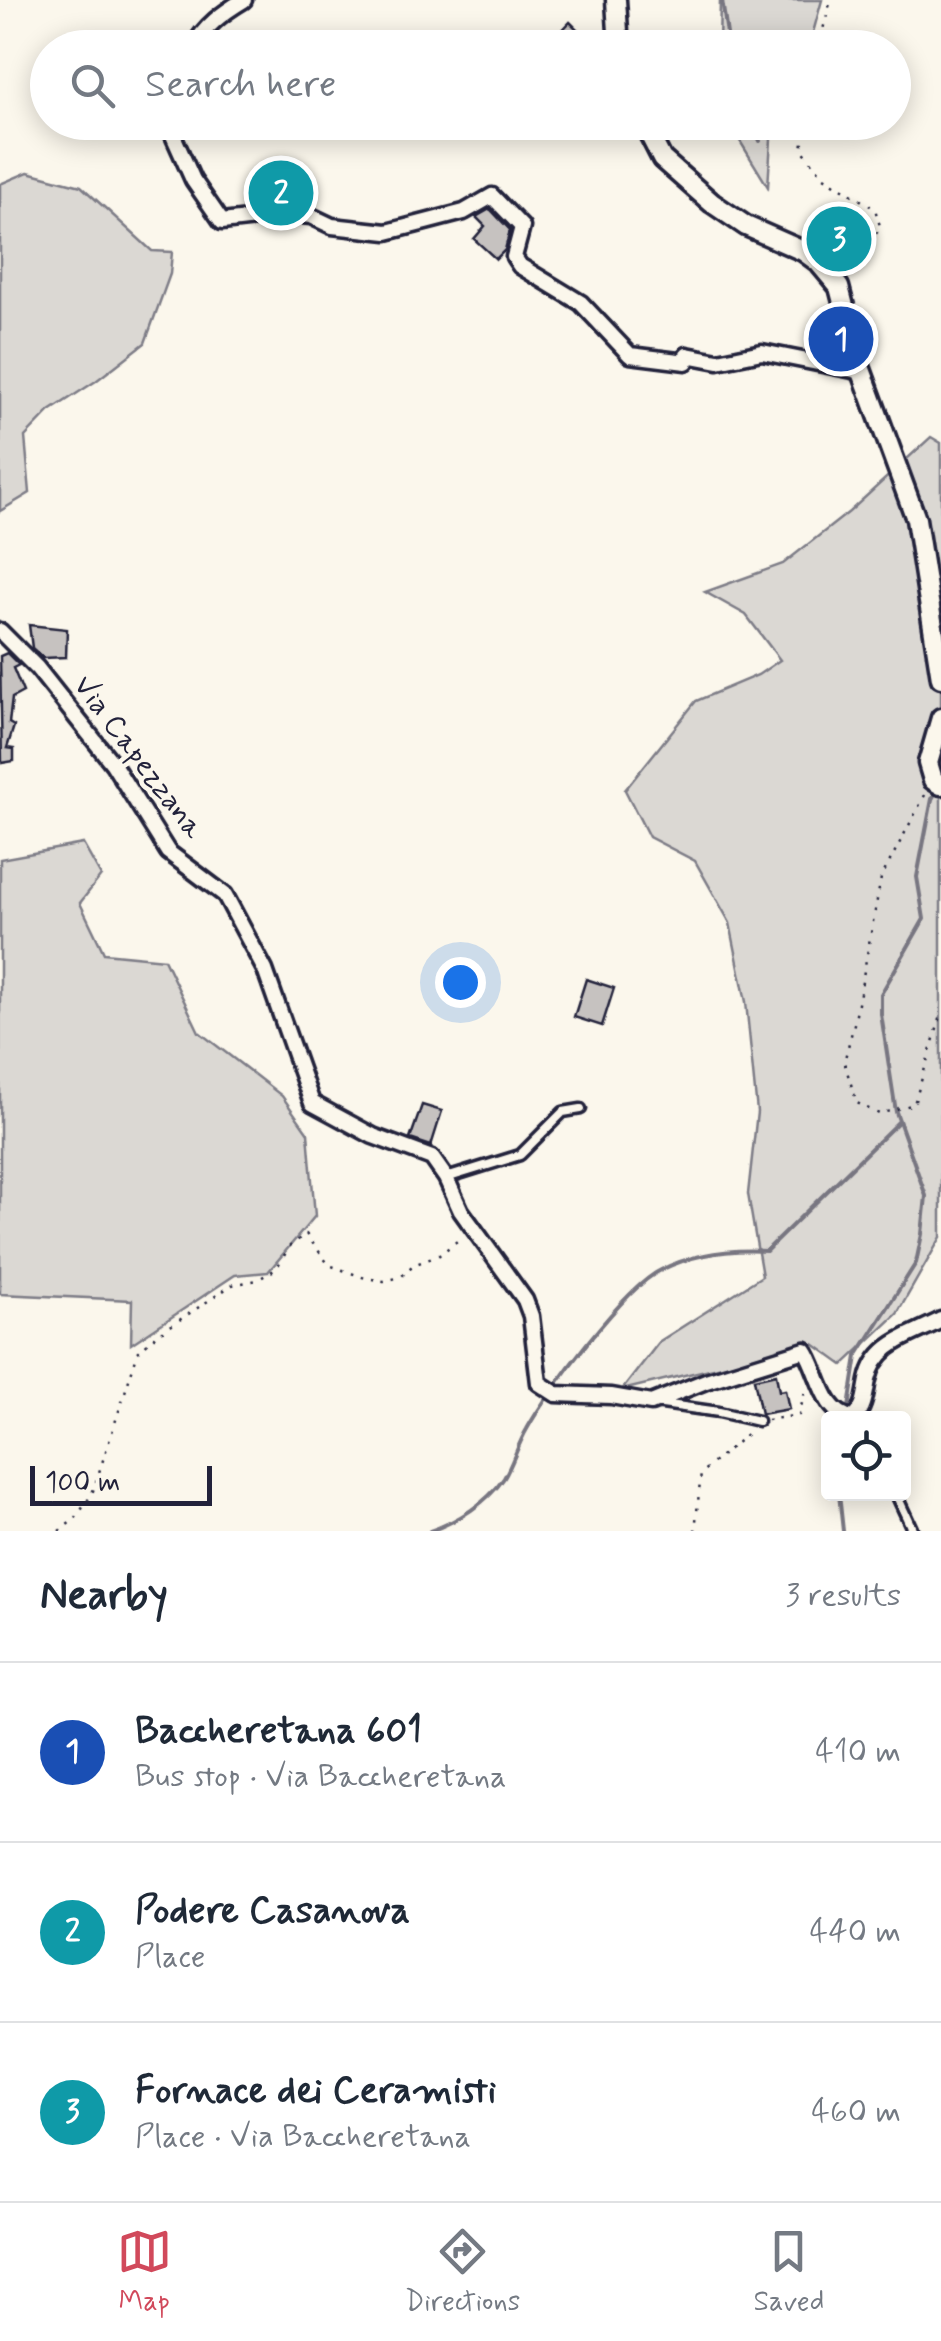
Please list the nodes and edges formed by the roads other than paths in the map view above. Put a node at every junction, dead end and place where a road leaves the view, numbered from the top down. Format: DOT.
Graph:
graph roads {
  1 [pos="244,0"];
  2 [pos="616,0"];
  3 [pos="205,30"];
  4 [pos="617,30"];
  5 [pos="175,140"];
  6 [pos="652,140"];
  7 [pos="863,372"];
  8 [pos="0,631"];
  9 [pos="941,678"];
  10 [pos="941,718"];
  11 [pos="937,783"];
  12 [pos="581,1109"];
  13 [pos="446,1178"];
  14 [pos="941,1320"];
  15 [pos="651,1403"];
  16 [pos="838,1411"];
  17 [pos="859,1411"];
  18 [pos="758,1421"];
  19 [pos="899,1501"];
  20 [pos="913,1531"];
  1 -- 3 [label="street"];
  2 -- 4 [label="street"];
  5 -- 7 [label="street"];
  6 -- 7 [label="street"];
  7 -- 9 [label="street"];
  8 -- 13 [label="street, Via Capezzana"];
  10 -- 11 [label="street"];
  12 -- 13 [label="lane"];
  13 -- 15 [label="street, Via Capezzana"];
  14 -- 17 [label="street"];
  15 -- 16 [label="street, Via Capezzana"];
  15 -- 18 [label="lane"];
  19 -- 20 [label="lane"];
}
